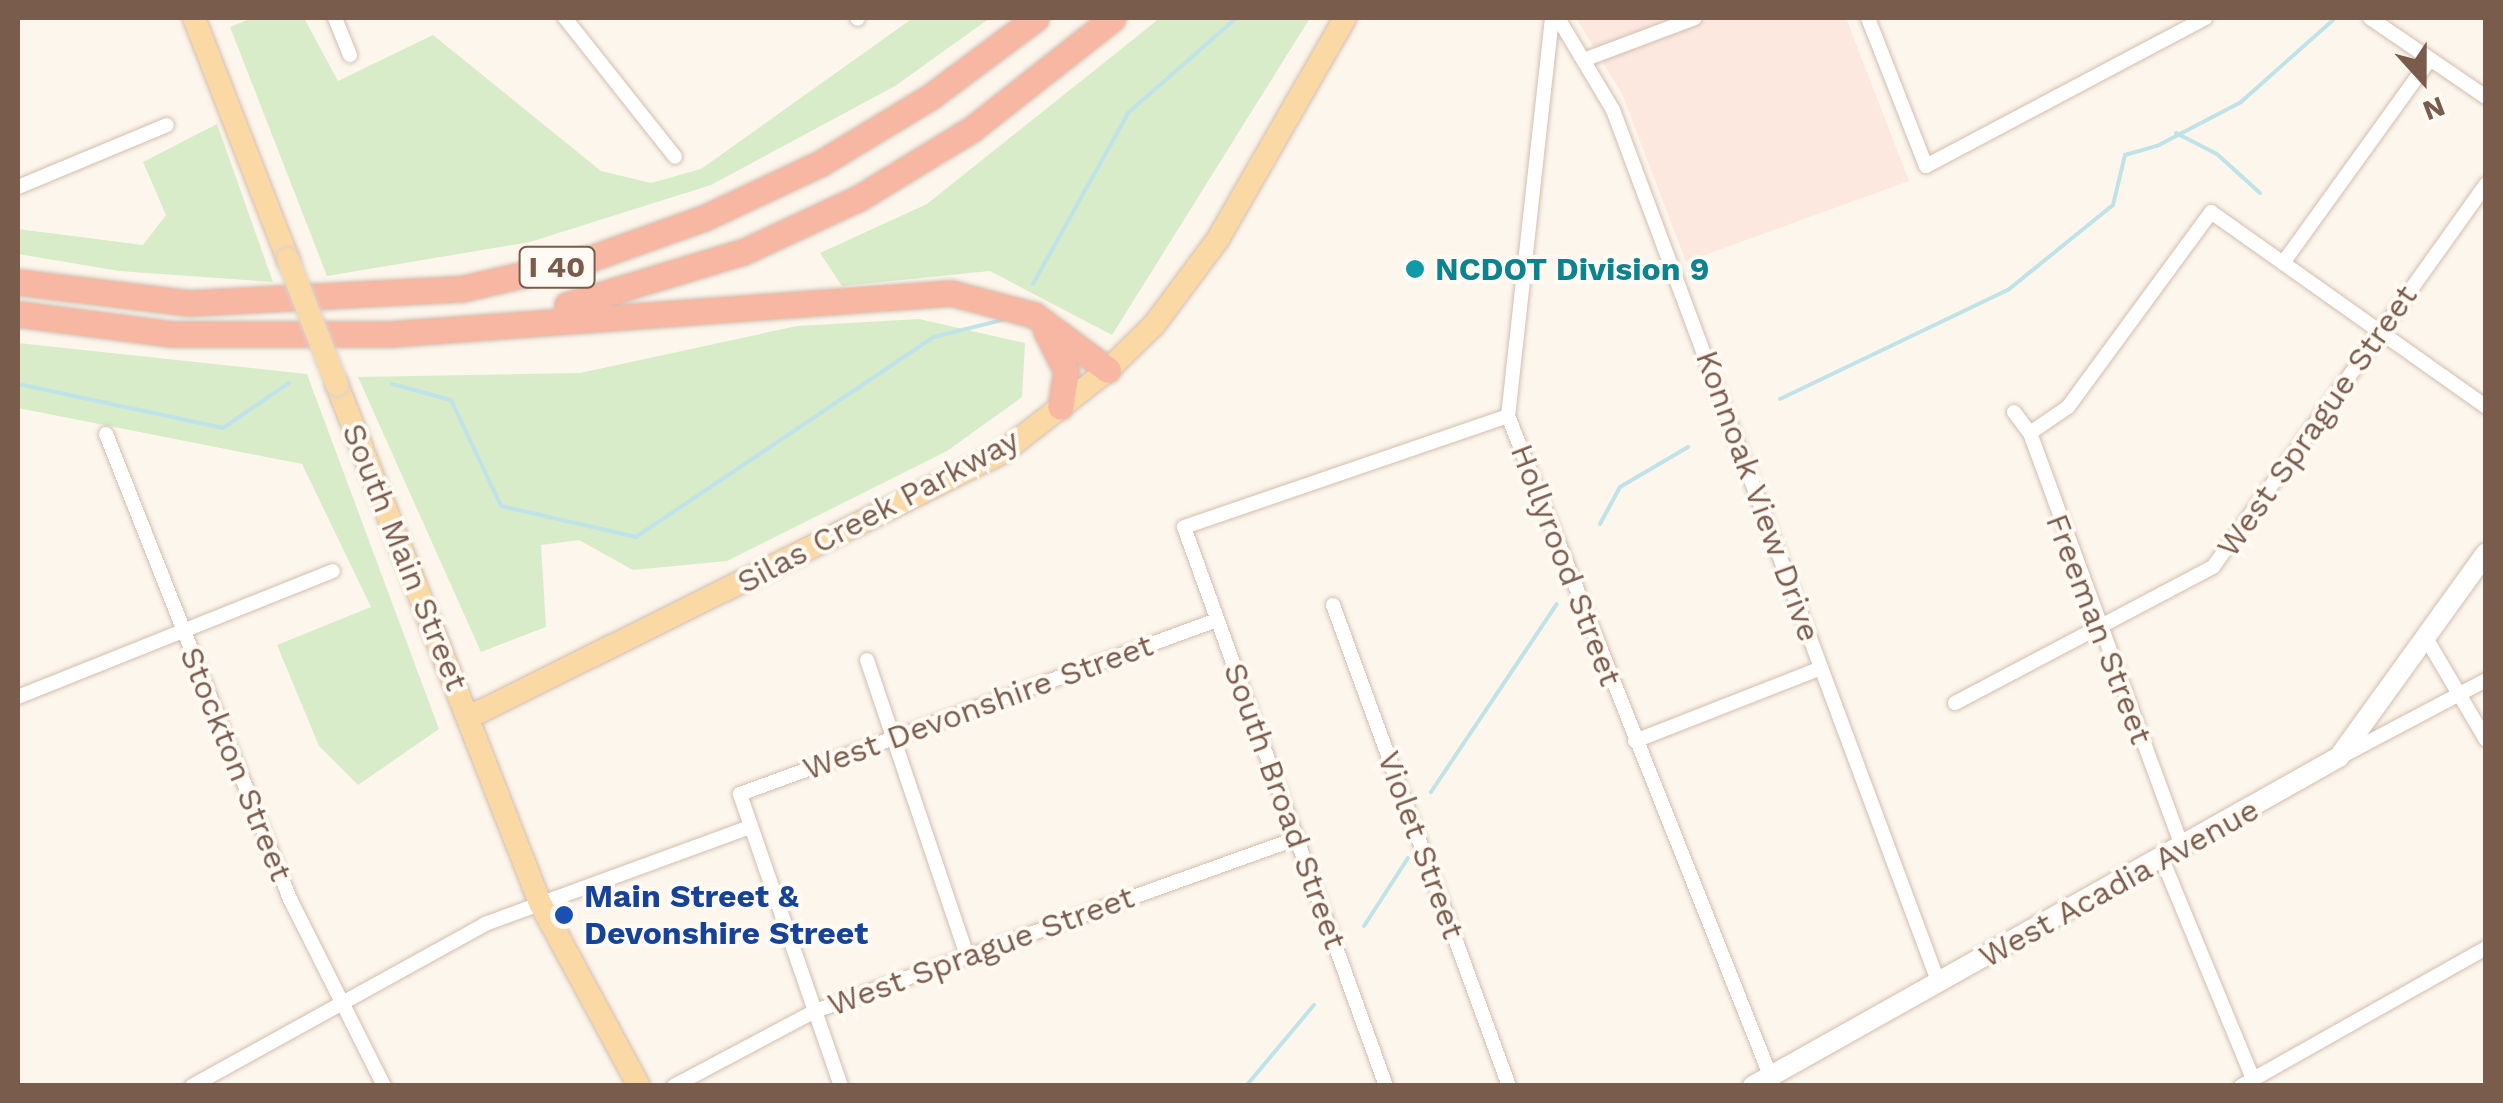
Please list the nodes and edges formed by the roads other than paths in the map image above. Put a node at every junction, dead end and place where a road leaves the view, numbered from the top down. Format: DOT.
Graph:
graph roads {
  1 [pos="194,18"];
  2 [pos="335,18"];
  3 [pos="565,18"];
  4 [pos="1036,18"];
  5 [pos="1113,18"];
  6 [pos="1345,18"];
  7 [pos="1555,18"];
  8 [pos="1695,18"];
  9 [pos="1868,18"];
  10 [pos="2206,18"];
  11 [pos="2370,18"];
  12 [pos="350,54"];
  13 [pos="2430,59"];
  14 [pos="1586,60"];
  15 [pos="2486,97"];
  16 [pos="167,125"];
  17 [pos="674,156"];
  18 [pos="2486,184"];
  19 [pos="18,187"];
  20 [pos="2283,263"];
  21 [pos="18,282"];
  22 [pos="18,314"];
  23 [pos="1034,316"];
  24 [pos="479,324"];
  25 [pos="2379,333"];
  26 [pos="1108,370"];
  27 [pos="1060,408"];
  28 [pos="2486,408"];
  29 [pos="2014,412"];
  30 [pos="1508,416"];
  31 [pos="2030,432"];
  32 [pos="106,434"];
  33 [pos="2486,553"];
  34 [pos="333,571"];
  35 [pos="1333,605"];
  36 [pos="1216,620"];
  37 [pos="2098,630"];
  38 [pos="184,632"];
  39 [pos="2426,638"];
  40 [pos="868,660"];
  41 [pos="1822,668"];
  42 [pos="2486,680"];
  43 [pos="2460,694"];
  44 [pos="18,697"];
  45 [pos="1955,703"];
  46 [pos="469,717"];
  47 [pos="893,736"];
  48 [pos="1635,740"];
  49 [pos="2486,740"];
  50 [pos="2339,758"];
  51 [pos="750,827"];
  52 [pos="1298,838"];
  53 [pos="2183,848"];
  54 [pos="2162,858"];
  55 [pos="540,903"];
  56 [pos="2486,948"];
  57 [pos="967,955"];
  58 [pos="1938,984"];
  59 [pos="338,1003"];
  60 [pos="815,1011"];
  61 [pos="1766,1082"];
  62 [pos="2247,1082"];
  63 [pos="192,1086"];
  64 [pos="384,1086"];
  65 [pos="640,1086"];
  66 [pos="674,1086"];
  67 [pos="841,1086"];
  68 [pos="1386,1086"];
  69 [pos="1509,1086"];
  1 -- 46 [label="main road, South Main Street, bridge"];
  2 -- 12 [label="street"];
  3 -- 17 [label="street"];
  4 -- 21 [label="highway, I 40"];
  5 -- 24 [label="highway, I 40"];
  6 -- 26 [label="main road, Silas Creek Parkway"];
  7 -- 14 [label="street, Konnoak View Drive"];
  7 -- 30 [label="street, Hollyrood Street"];
  8 -- 14 [label="street"];
  9 -- 10 [label="street"];
  11 -- 13 [label="street"];
  13 -- 15 [label="street"];
  13 -- 20 [label="street"];
  14 -- 41 [label="street, Konnoak View Drive"];
  16 -- 19 [label="street"];
  18 -- 25 [label="street, West Sprague Street"];
  20 -- 25 [label="street"];
  20 -- 31 [label="street"];
  22 -- 24 [label="highway, I 40"];
  23 -- 24 [label="highway"];
  23 -- 26 [label="highway"];
  23 -- 27 [label="highway"];
  25 -- 28 [label="street"];
  25 -- 37 [label="street, West Sprague Street"];
  26 -- 27 [label="main road, Silas Creek Parkway"];
  27 -- 46 [label="main road, Silas Creek Parkway"];
  29 -- 31 [label="street, Freeman Street"];
  30 -- 36 [label="street, South Broad Street"];
  30 -- 48 [label="street, Hollyrood Street"];
  31 -- 37 [label="street, Freeman Street"];
  32 -- 38 [label="street, Stockton Street"];
  33 -- 39 [label="street"];
  34 -- 38 [label="street"];
  35 -- 69 [label="street, Violet Street"];
  36 -- 47 [label="street, West Devonshire Street"];
  36 -- 52 [label="street, South Broad Street"];
  37 -- 45 [label="street, West Sprague Street"];
  37 -- 53 [label="street, Freeman Street"];
  38 -- 44 [label="street"];
  38 -- 59 [label="street, Stockton Street"];
  39 -- 43 [label="street"];
  39 -- 50 [label="street"];
  40 -- 47 [label="street"];
  41 -- 48 [label="street"];
  41 -- 58 [label="street, Konnoak View Drive"];
  42 -- 43 [label="street, West Acadia Avenue"];
  43 -- 49 [label="street"];
  43 -- 50 [label="street, West Acadia Avenue"];
  46 -- 55 [label="main road, South Main Street"];
  47 -- 51 [label="street, West Devonshire Street"];
  47 -- 57 [label="street"];
  48 -- 61 [label="street, Hollyrood Street"];
  50 -- 53 [label="street, West Acadia Avenue"];
  51 -- 55 [label="street"];
  51 -- 60 [label="street"];
  52 -- 57 [label="street, West Sprague Street"];
  52 -- 68 [label="street, South Broad Street"];
  53 -- 54 [label="street, West Acadia Avenue"];
  54 -- 58 [label="street, West Acadia Avenue"];
  54 -- 62 [label="street"];
  55 -- 59 [label="street"];
  55 -- 65 [label="main road, South Main Street"];
  56 -- 62 [label="street"];
  57 -- 60 [label="street, West Sprague Street"];
  58 -- 61 [label="street, West Acadia Avenue"];
  59 -- 63 [label="street"];
  59 -- 64 [label="street, Stockton Street"];
  60 -- 66 [label="street, West Sprague Street"];
  60 -- 67 [label="street"];
}
